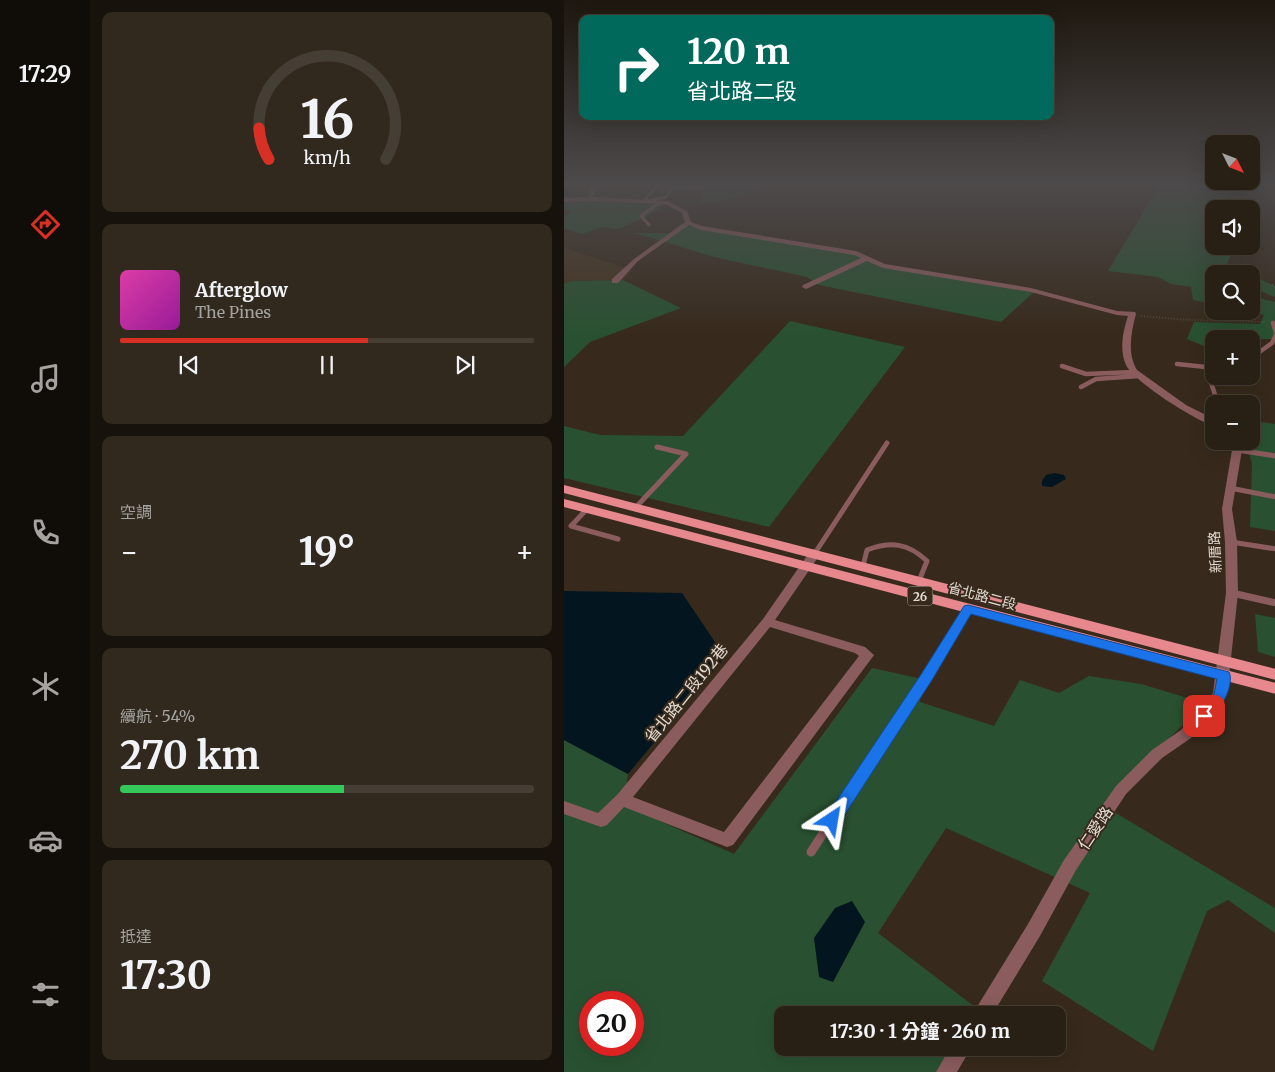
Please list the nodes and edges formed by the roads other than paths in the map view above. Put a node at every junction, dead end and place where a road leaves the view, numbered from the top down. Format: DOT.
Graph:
graph roads {
  1 [pos="673,234"];
  2 [pos="738,234"];
  3 [pos="868,258"];
  4 [pos="615,281"];
  5 [pos="806,287"];
  6 [pos="1272,323"];
  7 [pos="1275,333"];
  8 [pos="1260,352"];
  9 [pos="1177,364"];
  10 [pos="1062,366"];
  11 [pos="1136,374"];
  12 [pos="1081,387"];
  13 [pos="1215,395"];
  14 [pos="1205,419"];
  15 [pos="888,443"];
  16 [pos="657,447"];
  17 [pos="1235,450"];
  18 [pos="1254,450"];
  19 [pos="1275,456"];
  20 [pos="1230,488"];
  21 [pos="564,490"];
  22 [pos="1275,497"];
  23 [pos="564,503"];
  24 [pos="636,507"];
  25 [pos="587,509"];
  26 [pos="618,539"];
  27 [pos="1231,542"];
  28 [pos="1275,549"];
  29 [pos="815,553"];
  30 [pos="863,566"];
  31 [pos="806,567"];
  32 [pos="920,581"];
  33 [pos="1232,593"];
  34 [pos="1275,603"];
  35 [pos="968,609"];
  36 [pos="767,622"];
  37 [pos="1224,668"];
  38 [pos="1275,675"];
  39 [pos="1275,689"];
  40 [pos="622,799"];
  41 [pos="564,807"];
  42 [pos="812,852"];
  43 [pos="987,1006"];
  44 [pos="956,1056"];
  45 [pos="946,1072"];
  1 -- 4 [label="street"];
  2 -- 3 [label="street"];
  3 -- 5 [label="street"];
  3 -- 11 [label="street"];
  6 -- 7 [label="lane"];
  7 -- 8 [label="lane"];
  9 -- 13 [label="lane"];
  10 -- 11 [label="lane"];
  11 -- 12 [label="lane"];
  11 -- 14 [label="street"];
  15 -- 29 [label="lane"];
  16 -- 24 [label="lane"];
  17 -- 20 [label="street, 新厝路"];
  18 -- 19 [label="lane"];
  20 -- 22 [label="lane"];
  20 -- 27 [label="street, 新厝路"];
  21 -- 24 [label="main road, 省北路二段 / 26"];
  23 -- 25 [label="main road, 省北路二段 / 26"];
  24 -- 29 [label="main road, 省北路二段 / 26"];
  25 -- 26 [label="lane"];
  25 -- 31 [label="main road, 省北路二段 / 26"];
  27 -- 28 [label="lane"];
  27 -- 33 [label="street, 新厝路"];
  29 -- 30 [label="main road, 省北路二段 / 26"];
  29 -- 31 [label="street, 省北路二段192巷"];
  30 -- 32 [label="main road, 省北路二段 / 26"];
  30 -- 32 [label="lane"];
  31 -- 35 [label="main road, 省北路二段 / 26"];
  31 -- 36 [label="street, 省北路二段192巷"];
  32 -- 37 [label="main road, 省北路二段 / 26"];
  33 -- 34 [label="lane"];
  33 -- 37 [label="street, 新厝路"];
  35 -- 37 [label="main road, 省北路二段 / 26"];
  35 -- 42 [label="lane"];
  36 -- 40 [label="street, 省北路二段192巷"];
  36 -- 40 [label="street"];
  37 -- 38 [label="main road, 省北路二段 / 26"];
  37 -- 39 [label="main road, 省北路二段 / 26"];
  37 -- 43 [label="street, 仁愛路"];
  40 -- 41 [label="street, 省北路二段192巷"];
  44 -- 45 [label="street"];
}
